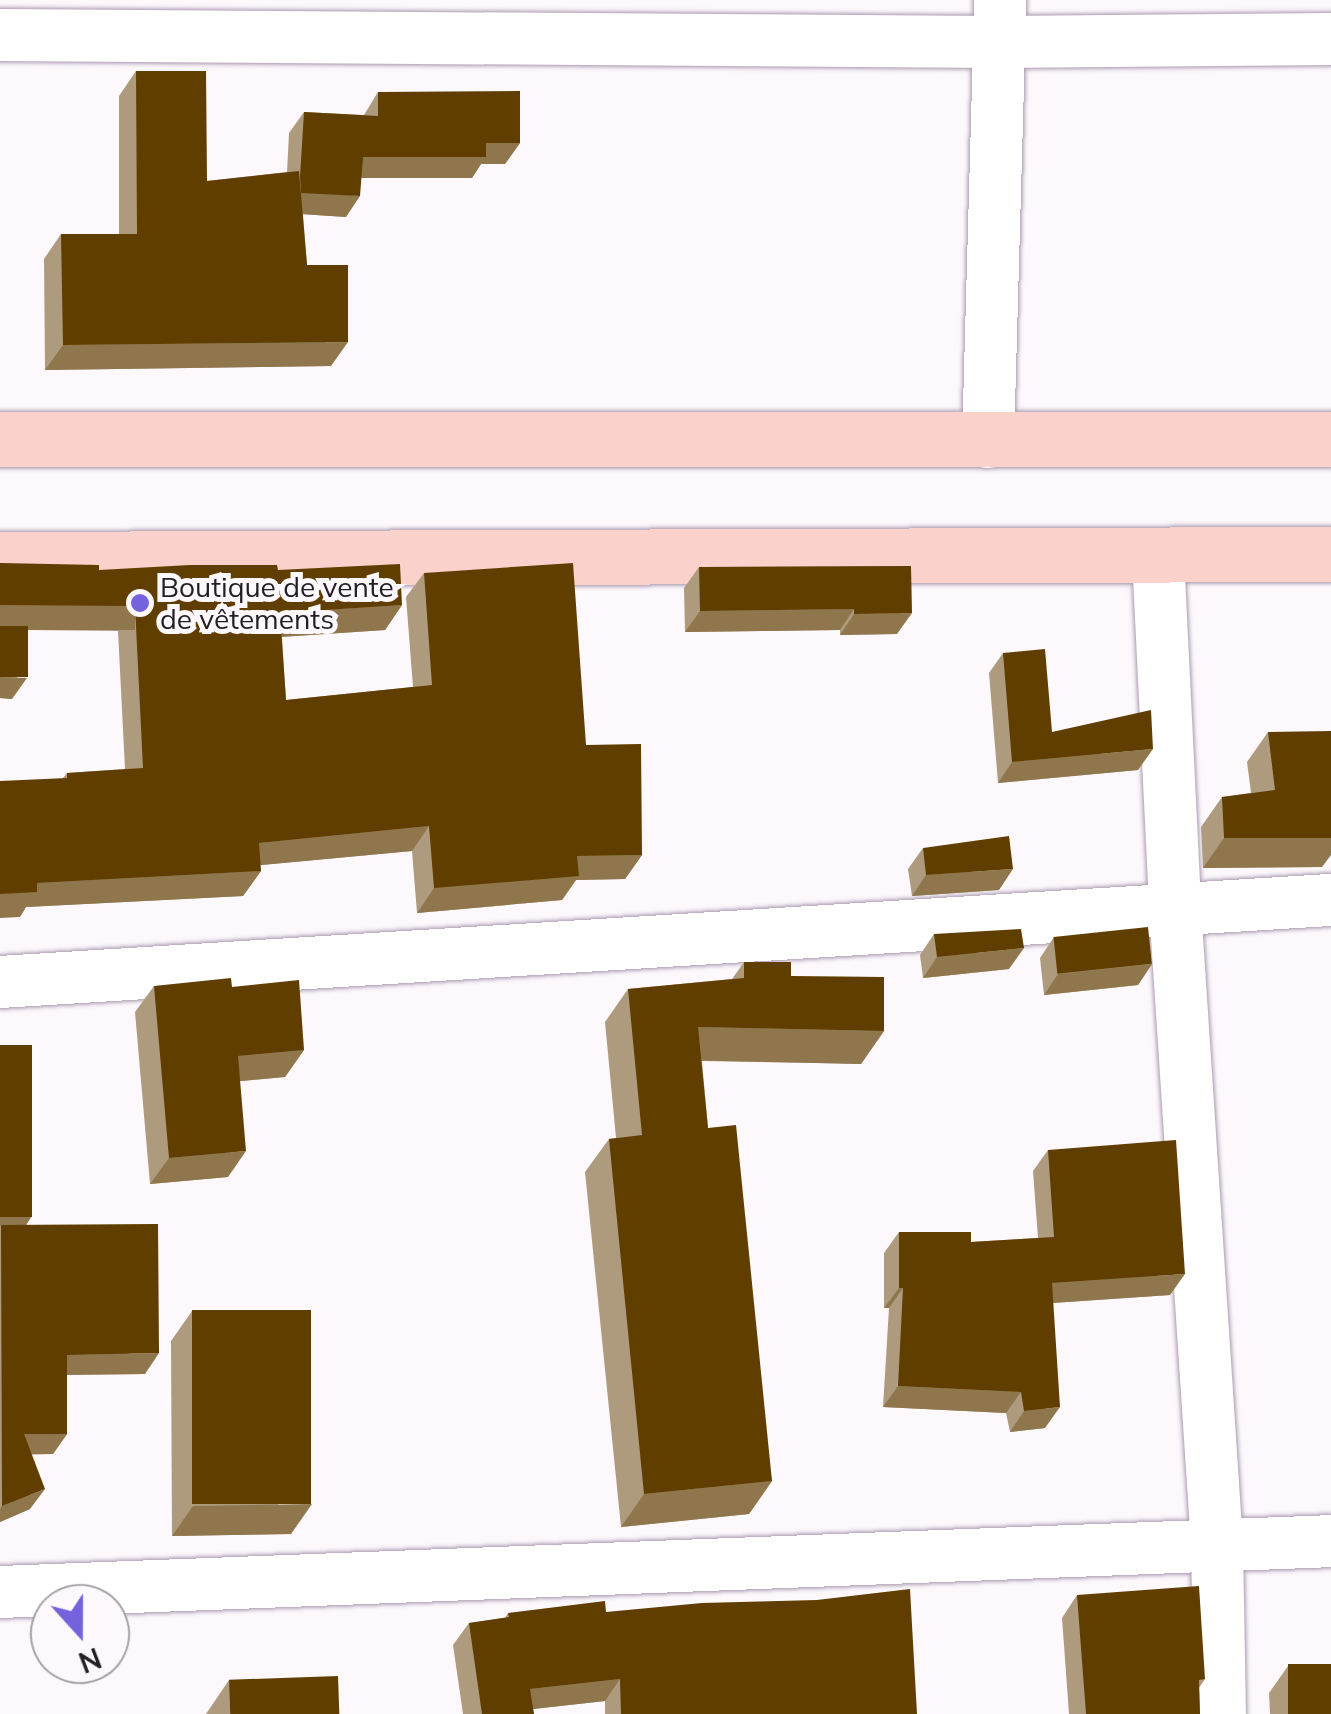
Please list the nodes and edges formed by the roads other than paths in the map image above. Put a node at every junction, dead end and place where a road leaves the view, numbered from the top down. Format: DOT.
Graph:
graph roads {
  1 [pos="456,19"];
  2 [pos="1000,21"];
  3 [pos="0,35"];
  4 [pos="1331,39"];
  5 [pos="1331,439"];
  6 [pos="0,440"];
  7 [pos="988,442"];
  8 [pos="1331,554"];
  9 [pos="1158,556"];
  10 [pos="0,559"];
  11 [pos="1331,900"];
  12 [pos="1175,907"];
  13 [pos="0,982"];
  14 [pos="1331,1541"];
  15 [pos="1217,1545"];
  16 [pos="0,1592"];
  17 [pos="1220,1714"];
  1 -- 2 [label="street"];
  1 -- 3 [label="street"];
  2 -- 4 [label="street"];
  2 -- 7 [label="street"];
  5 -- 7 [label="main road"];
  6 -- 7 [label="main road"];
  8 -- 9 [label="main road"];
  9 -- 10 [label="main road"];
  9 -- 12 [label="street"];
  11 -- 12 [label="street"];
  12 -- 13 [label="street"];
  12 -- 15 [label="street"];
  14 -- 15 [label="street"];
  15 -- 16 [label="street"];
  15 -- 17 [label="street"];
}
